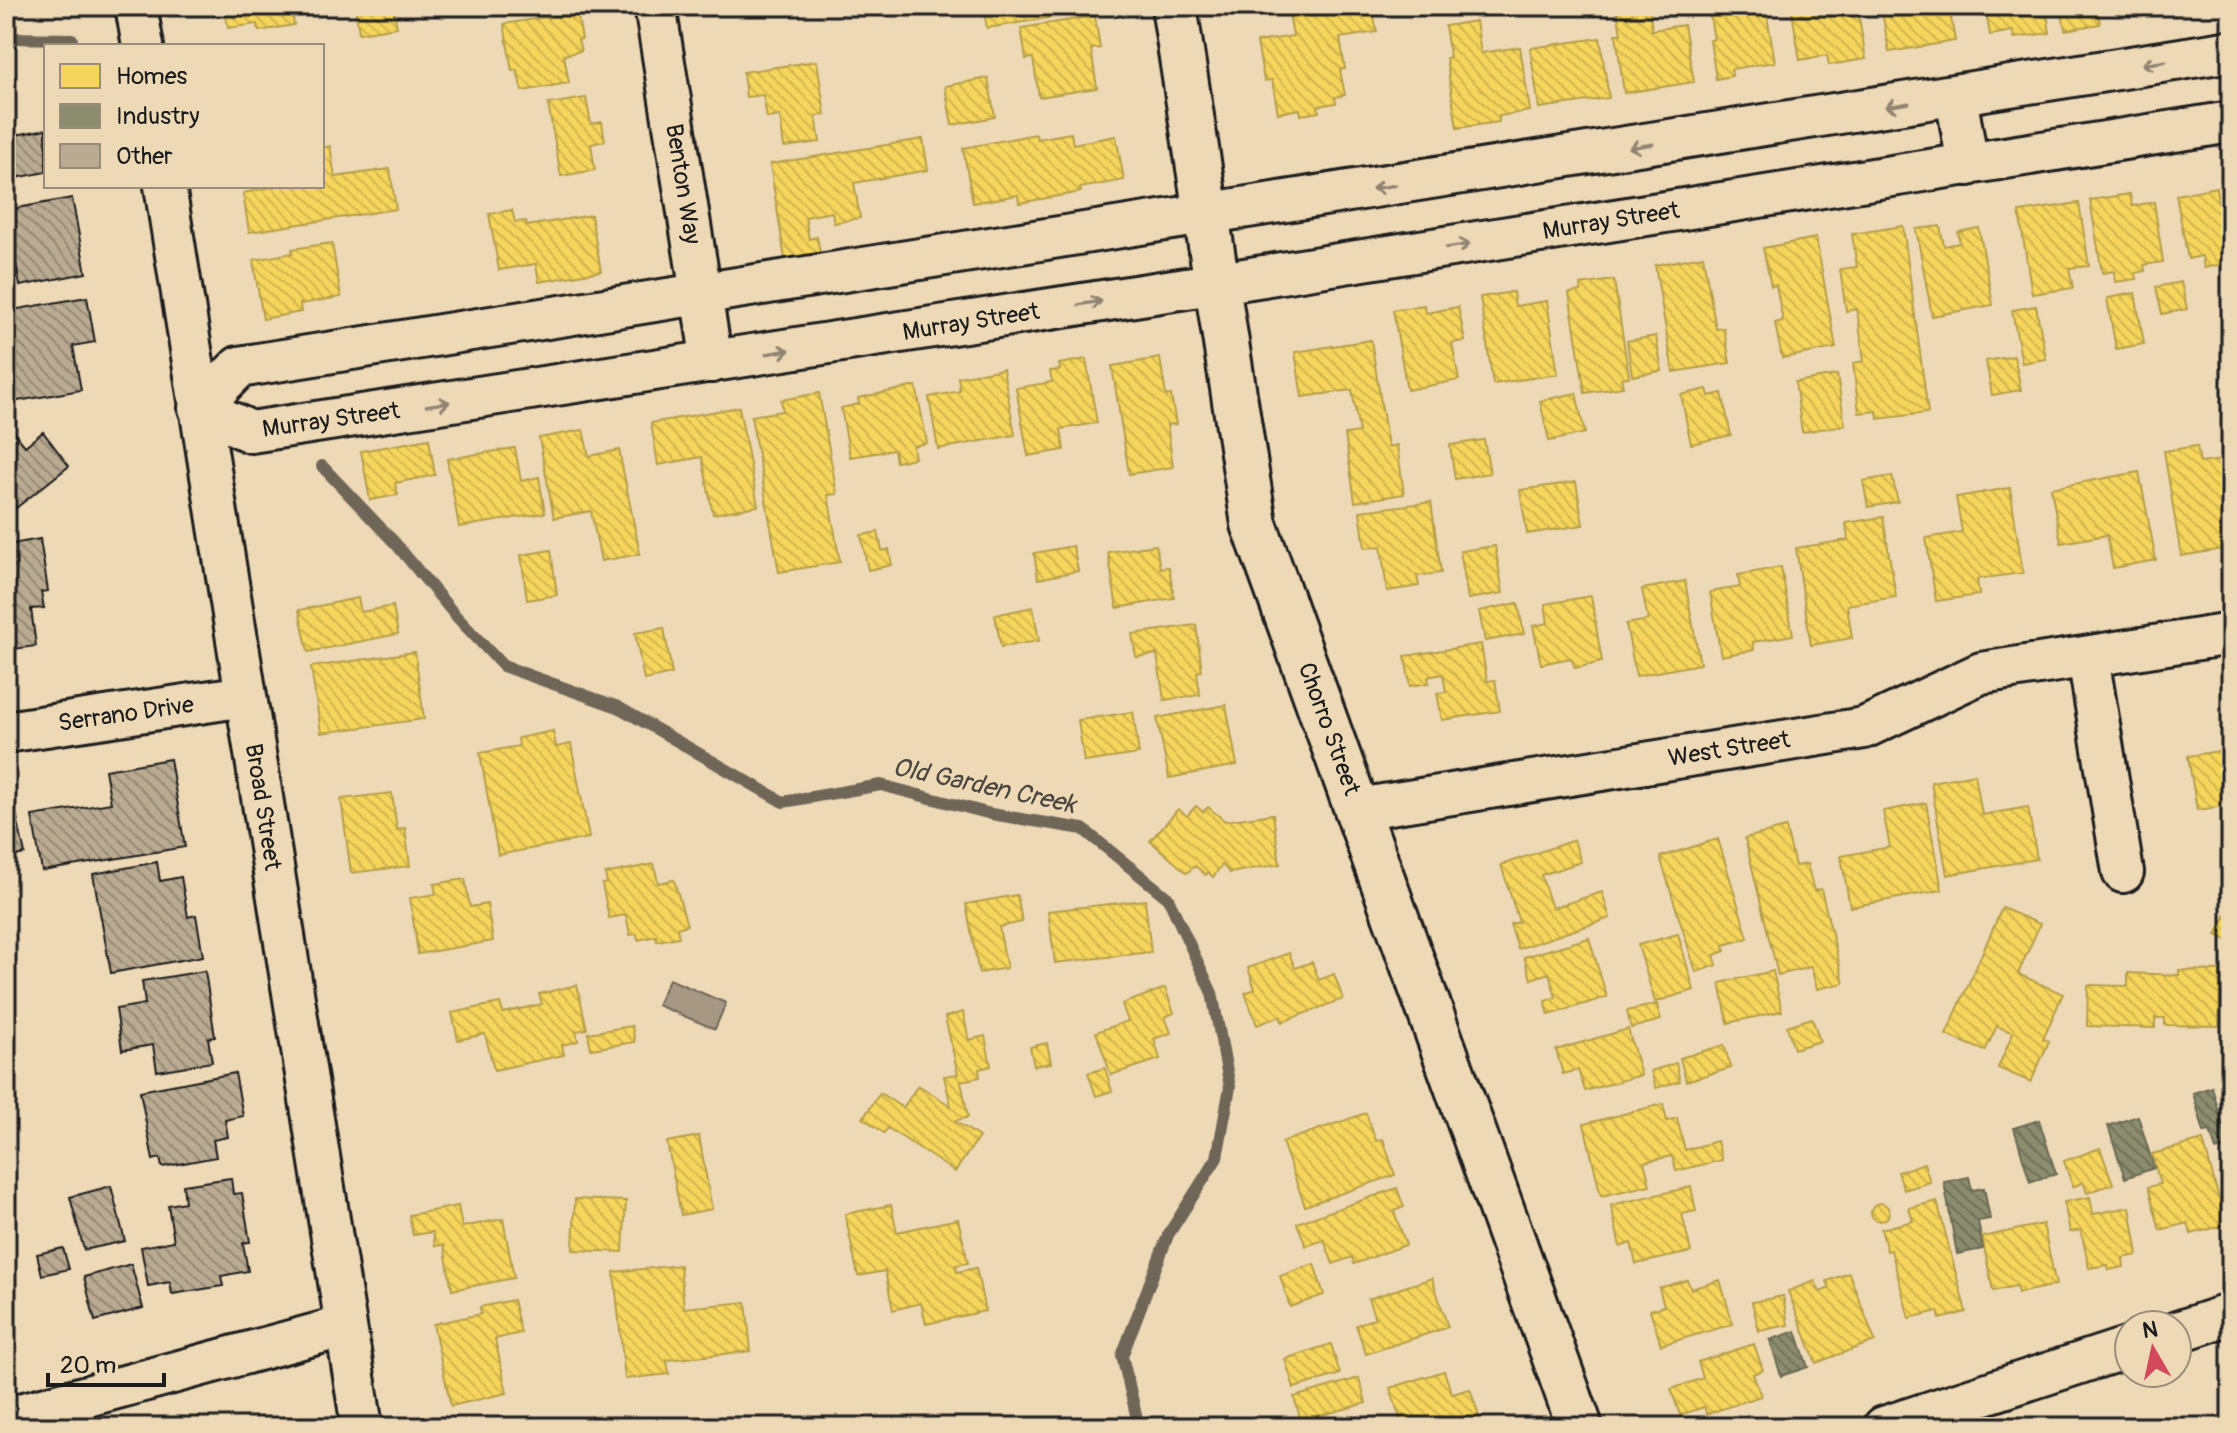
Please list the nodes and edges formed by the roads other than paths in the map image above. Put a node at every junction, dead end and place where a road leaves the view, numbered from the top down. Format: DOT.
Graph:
graph roads {
  1 [pos="136,6"];
  2 [pos="655,6"];
  3 [pos="1174,6"];
  4 [pos="143,44"];
  5 [pos="2231,51"];
  6 [pos="1956,96"];
  7 [pos="2231,122"];
  8 [pos="1968,165"];
  9 [pos="165,188"];
  10 [pos="1207,215"];
  11 [pos="1219,283"];
  12 [pos="701,294"];
  13 [pos="712,362"];
  14 [pos="199,408"];
  15 [pos="2231,634"];
  16 [pos="2088,657"];
  17 [pos="245,696"];
  18 [pos="6,732"];
  19 [pos="1358,809"];
  20 [pos="2123,872"];
  21 [pos="2231,1314"];
  22 [pos="346,1326"];
  23 [pos="2193,1327"];
  24 [pos="2113,1352"];
  25 [pos="6,1418"];
  26 [pos="362,1427"];
  27 [pos="1580,1427"];
  28 [pos="1884,1427"];
  1 -- 4 [label="street"];
  2 -- 12 [label="street, Benton Way"];
  3 -- 10 [label="street, Chorro Street"];
  5 -- 6 [label="street, one-way"];
  6 -- 8 [label="street"];
  6 -- 10 [label="street, one-way"];
  7 -- 8 [label="street, Murray Street"];
  11 -- 8 [label="street, Murray Street, one-way"];
  9 -- 14 [label="street, Broad Street"];
  10 -- 11 [label="street, Chorro Street"];
  10 -- 12 [label="street"];
  13 -- 11 [label="street, Murray Street, one-way"];
  11 -- 19 [label="street, Chorro Street"];
  12 -- 13 [label="street, Benton Way"];
  12 -- 14 [label="street"];
  14 -- 13 [label="street, Murray Street, one-way"];
  14 -- 17 [label="street, Broad Street"];
  15 -- 16 [label="street, West Street"];
  16 -- 19 [label="street, West Street"];
  16 -- 20 [label="street"];
  17 -- 18 [label="street, Serrano Drive"];
  17 -- 22 [label="street, Broad Street"];
  19 -- 27 [label="street, Chorro Street"];
  21 -- 23 [label="street"];
  22 -- 25 [label="street"];
  22 -- 26 [label="street, Broad Street"];
  24 -- 28 [label="street"];
}
